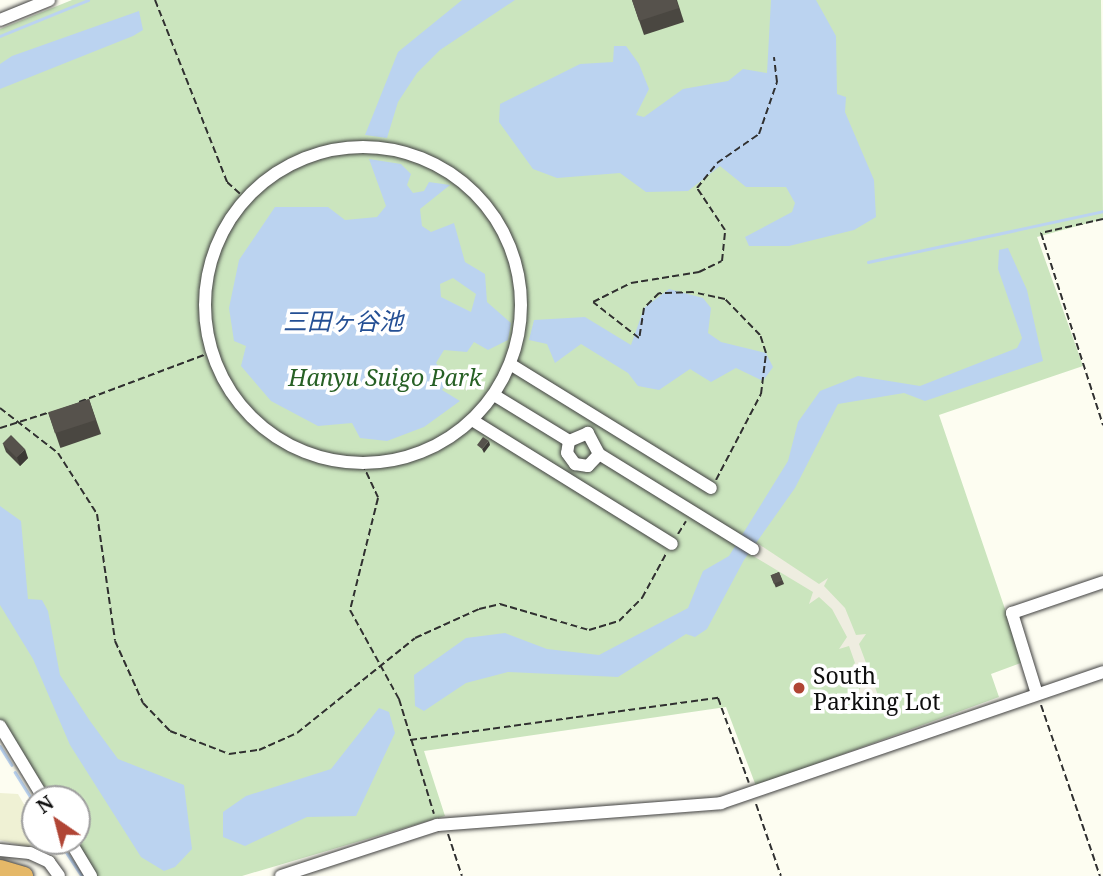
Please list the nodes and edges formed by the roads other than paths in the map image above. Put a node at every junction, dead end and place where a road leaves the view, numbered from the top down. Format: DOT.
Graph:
graph roads {
  1 [pos="50,0"];
  2 [pos="0,20"];
  3 [pos="510,364"];
  4 [pos="494,395"];
  5 [pos="472,420"];
  6 [pos="569,441"];
  7 [pos="599,454"];
  8 [pos="710,488"];
  9 [pos="671,544"];
  10 [pos="753,549"];
  11 [pos="1103,582"];
  12 [pos="1103,672"];
  13 [pos="1037,694"];
  14 [pos="0,726"];
  15 [pos="36,785"];
  16 [pos="0,850"];
  17 [pos="78,855"];
  18 [pos="0,869"];
  19 [pos="24,876"];
  20 [pos="59,876"];
  21 [pos="91,876"];
  22 [pos="281,876"];
  1 -- 2 [label="street"];
  3 -- 4 [label="street"];
  3 -- 5 [label="street"];
  3 -- 8 [label="street"];
  4 -- 5 [label="street"];
  4 -- 6 [label="street"];
  5 -- 9 [label="street"];
  6 -- 7 [label="street"];
  6 -- 7 [label="street"];
  7 -- 10 [label="street"];
  11 -- 13 [label="street"];
  12 -- 13 [label="street"];
  13 -- 22 [label="street"];
  14 -- 15 [label="street"];
  16 -- 20 [label="street"];
  17 -- 21 [label="street"];
  18 -- 19 [label="highway"];
}
